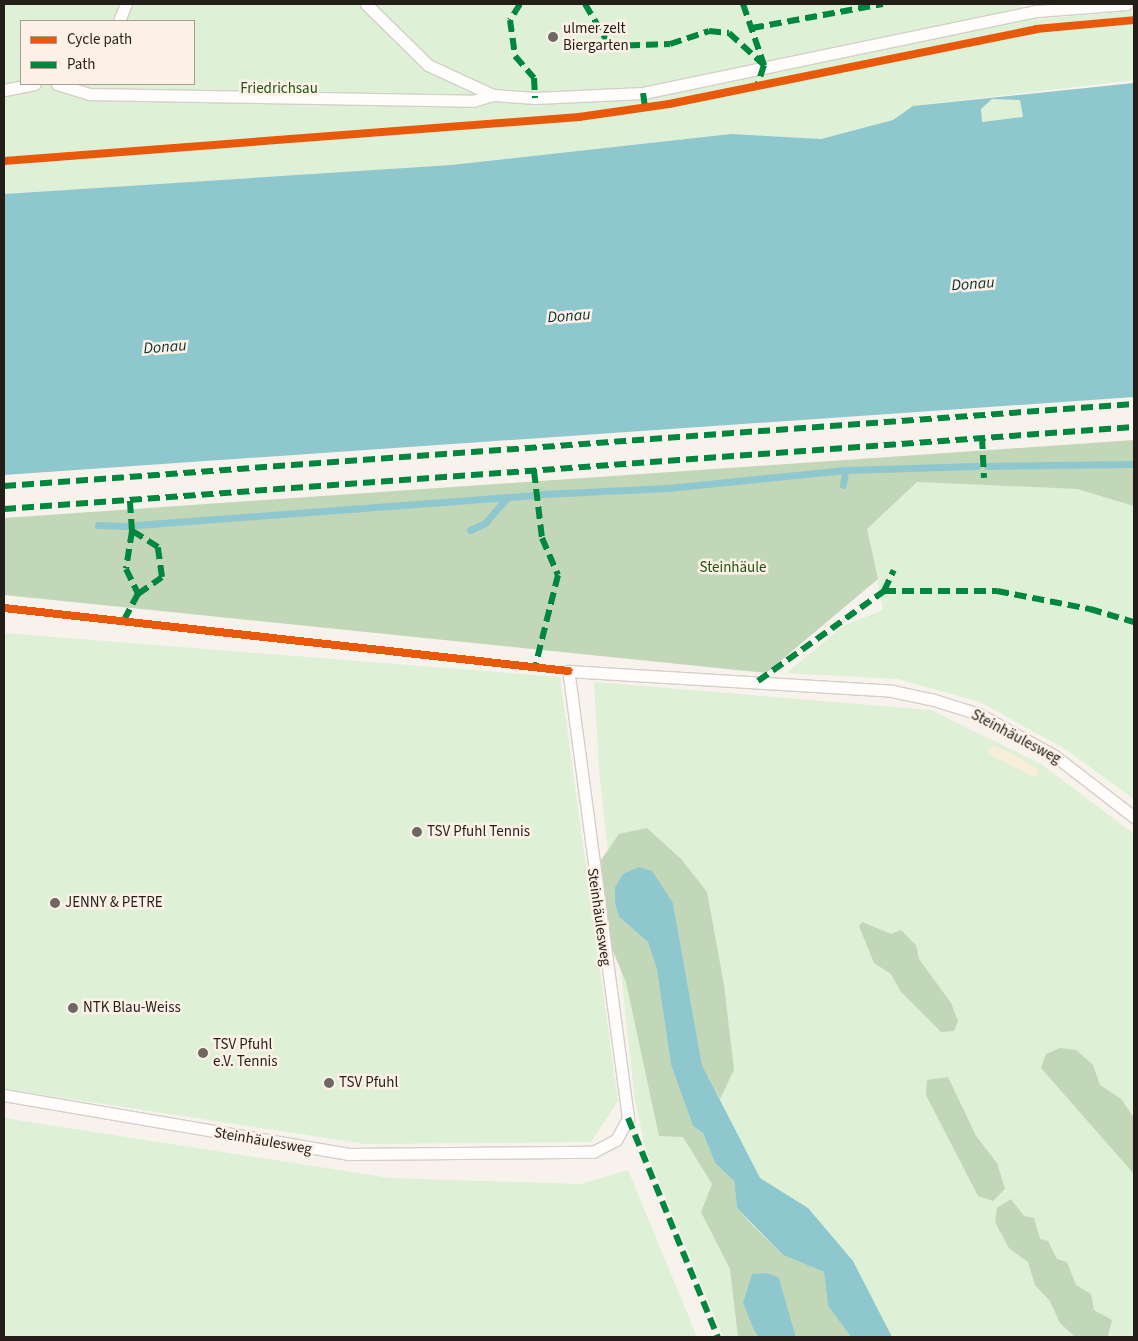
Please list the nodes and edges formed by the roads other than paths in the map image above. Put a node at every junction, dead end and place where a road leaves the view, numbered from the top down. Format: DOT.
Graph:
graph roads {
  1 [pos="126,4"];
  2 [pos="366,4"];
  3 [pos="1127,4"];
  4 [pos="1036,8"];
  5 [pos="119,20"];
  6 [pos="29,85"];
  7 [pos="60,85"];
  8 [pos="4,90"];
  9 [pos="493,95"];
  10 [pos="1134,817"];
  11 [pos="4,1095"];
  1 -- 5 [label="lane"];
  2 -- 9 [label="lane"];
  3 -- 4 [label="lane"];
  4 -- 9 [label="lane"];
  6 -- 8 [label="lane"];
  7 -- 9 [label="lane"];
  10 -- 11 [label="lane, Steinhäulesweg"];
}
